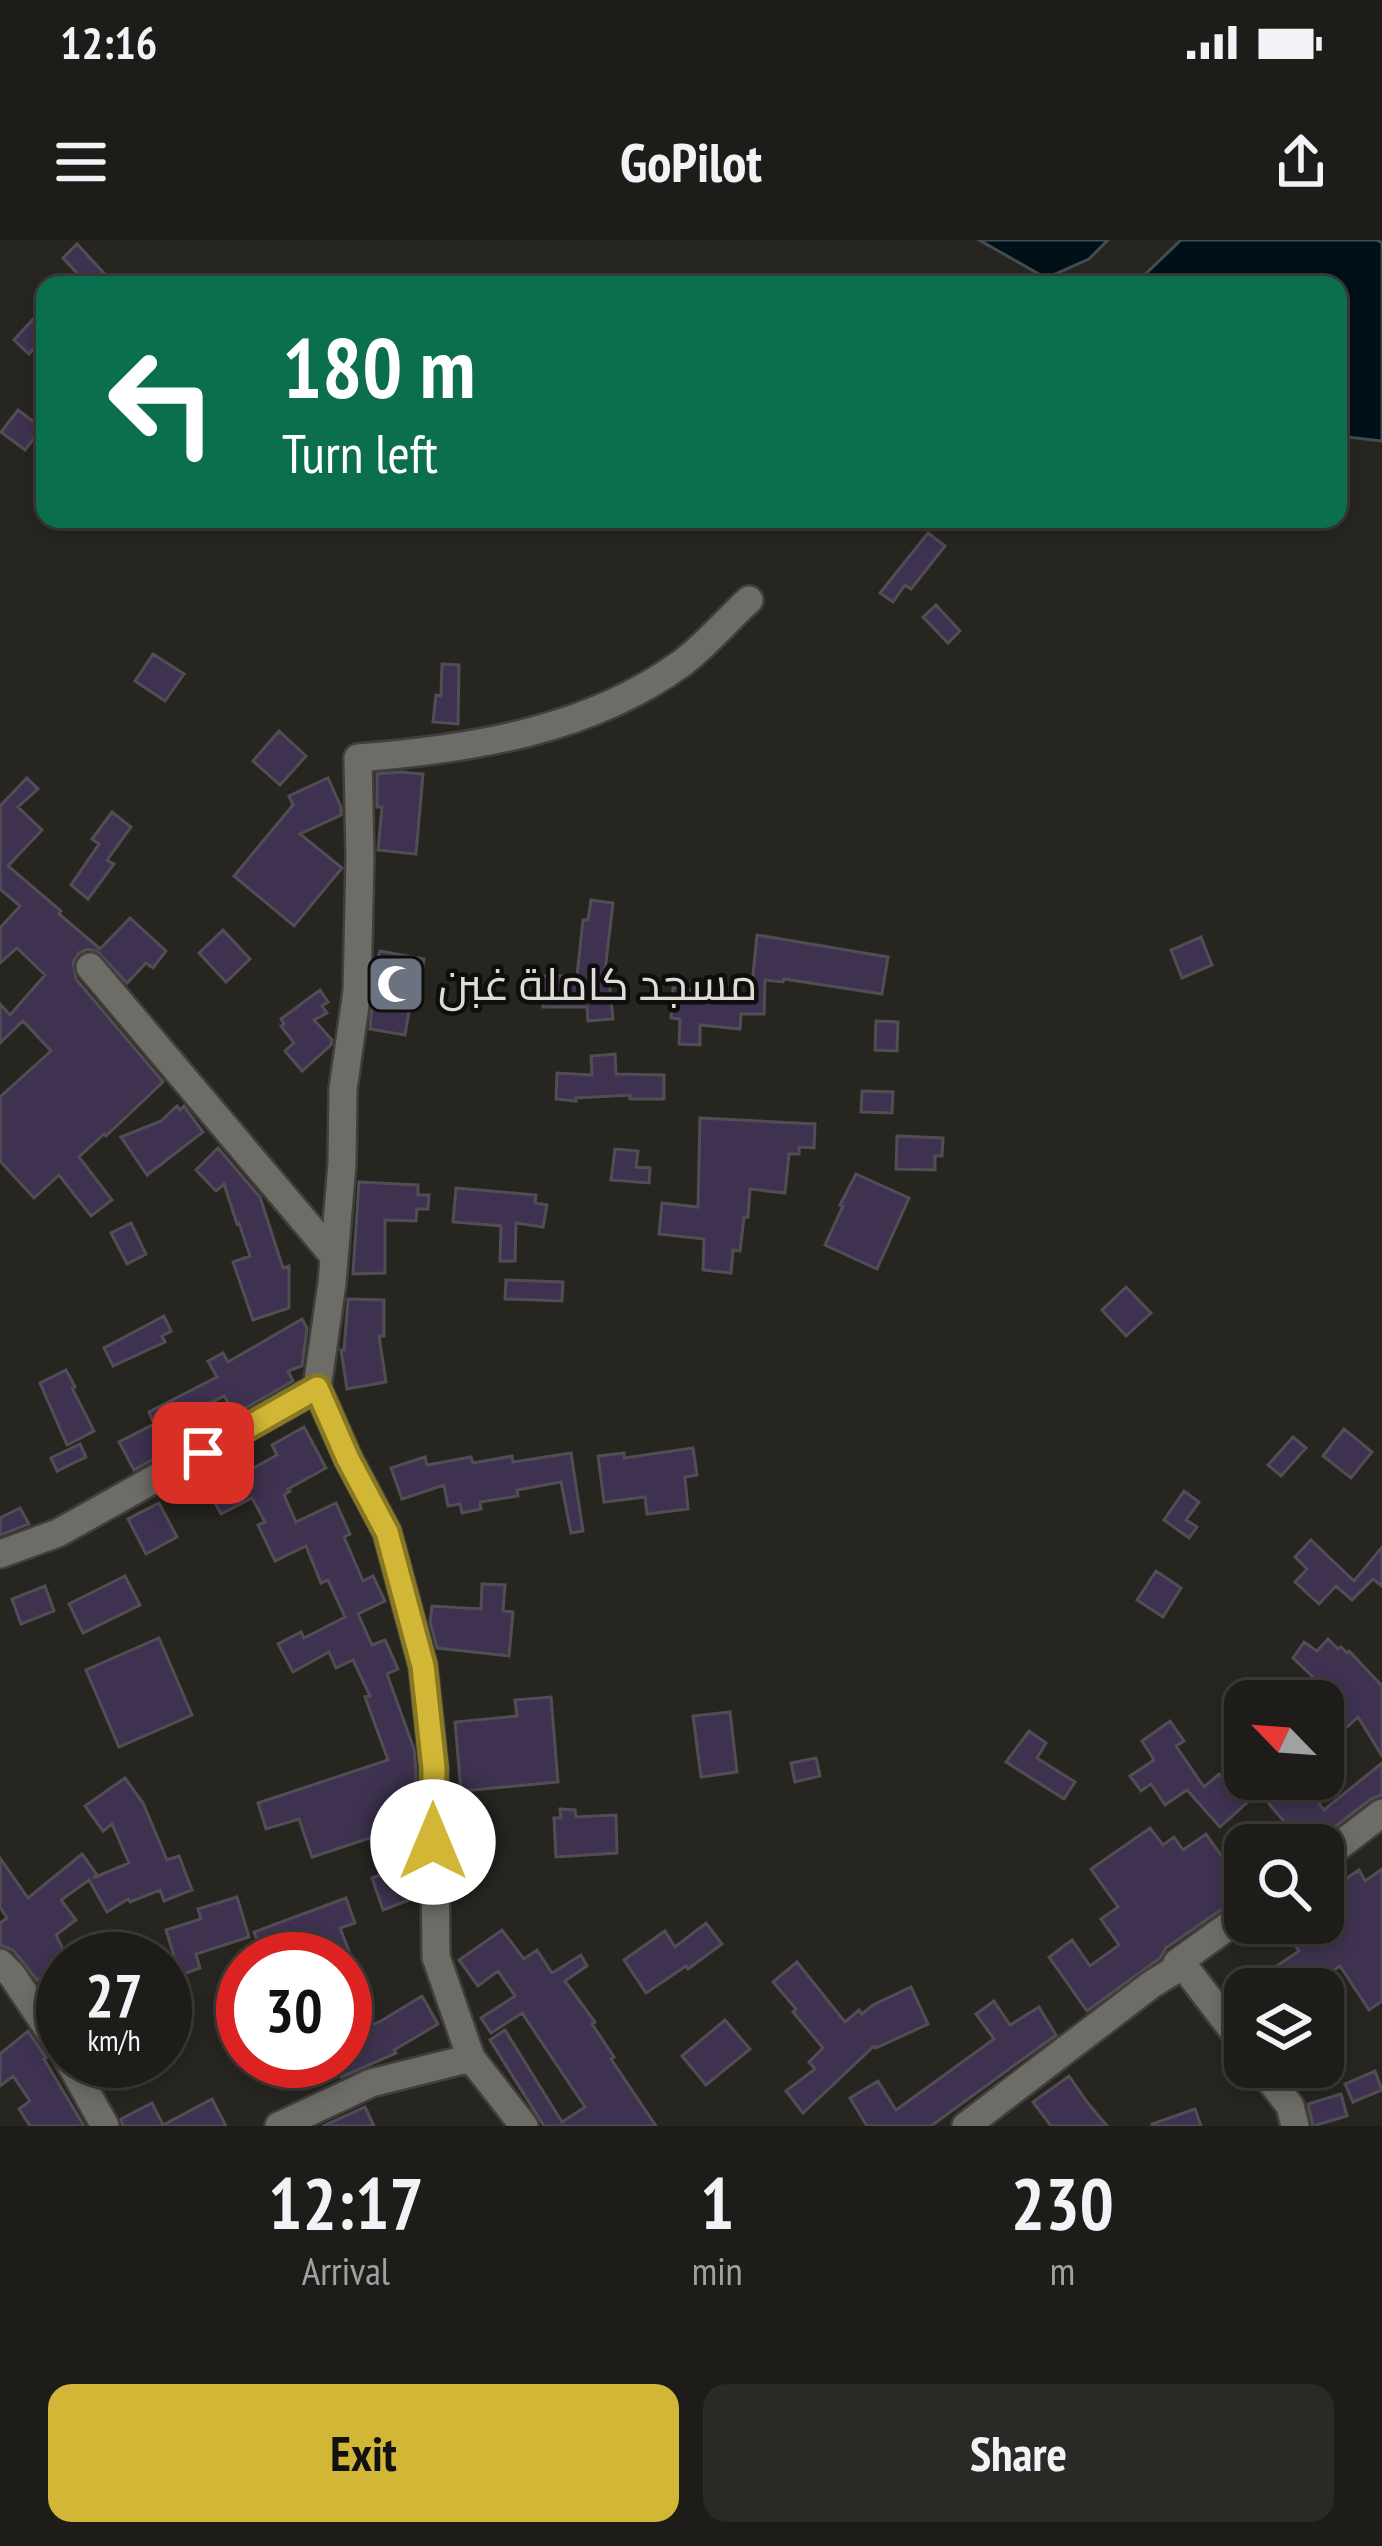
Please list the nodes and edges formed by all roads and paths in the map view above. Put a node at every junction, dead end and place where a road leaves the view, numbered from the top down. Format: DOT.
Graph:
graph roads {
  1 [pos="749,600"];
  2 [pos="90,967"];
  3 [pos="333,1255"];
  4 [pos="317,1388"];
  5 [pos="0,1554"];
  6 [pos="1382,1813"];
  7 [pos="1344,1842"];
  8 [pos="1224,1929"];
  9 [pos="0,1963"];
  10 [pos="1183,1965"];
  11 [pos="36,2011"];
  12 [pos="1224,2019"];
  13 [pos="471,2058"];
  14 [pos="84,2088"];
  15 [pos="1276,2088"];
  16 [pos="105,2126"];
  17 [pos="279,2126"];
  18 [pos="524,2126"];
  19 [pos="966,2126"];
  20 [pos="1295,2126"];
  1 -- 3 [label="street"];
  2 -- 3 [label="street"];
  3 -- 4 [label="street"];
  4 -- 5 [label="street"];
  4 -- 13 [label="street"];
  6 -- 7 [label="street"];
  8 -- 10 [label="street"];
  9 -- 11 [label="street"];
  10 -- 12 [label="street"];
  10 -- 19 [label="street"];
  13 -- 17 [label="street"];
  13 -- 18 [label="street"];
  14 -- 16 [label="street"];
  15 -- 20 [label="street"];
}
